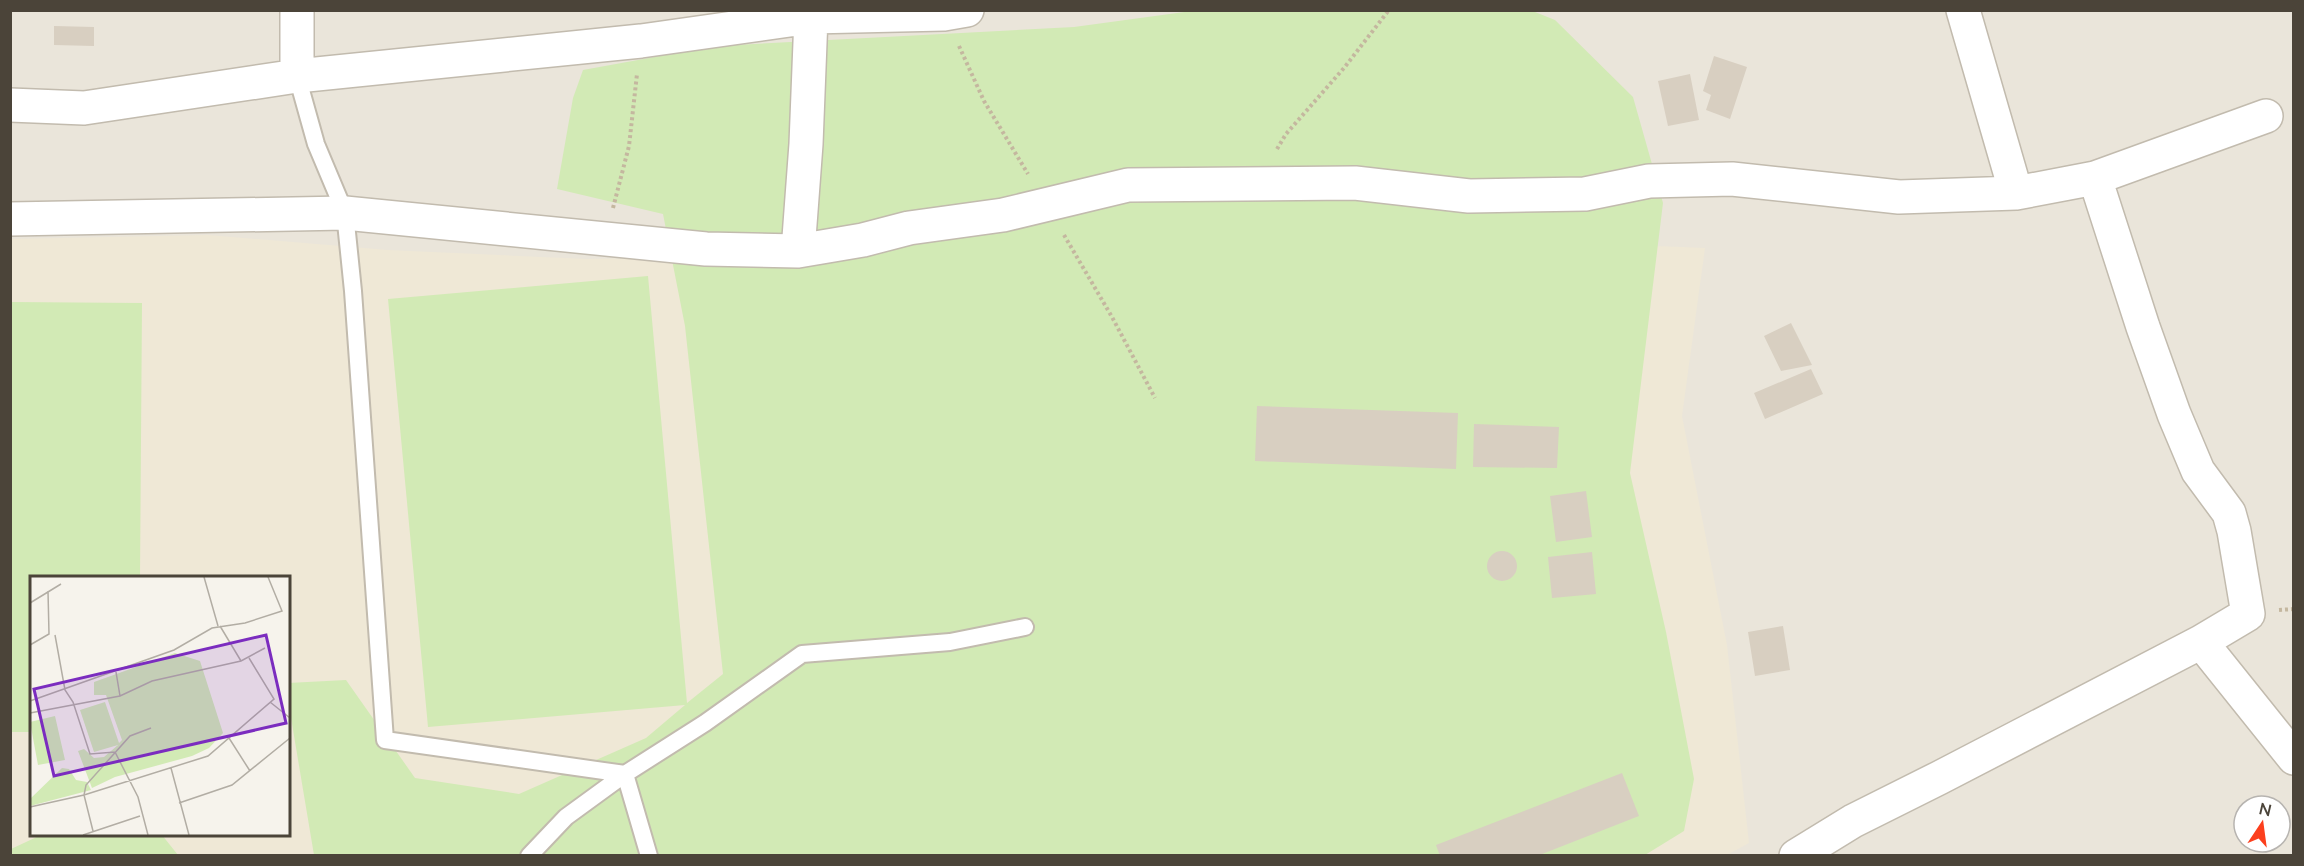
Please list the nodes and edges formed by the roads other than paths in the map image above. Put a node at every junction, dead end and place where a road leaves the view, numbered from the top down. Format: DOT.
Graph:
graph roads {
  1 [pos="297,10"];
  2 [pos="967,10"];
  3 [pos="1963,10"];
  4 [pos="810,17"];
  5 [pos="297,76"];
  6 [pos="10,105"];
  7 [pos="2266,116"];
  8 [pos="2095,178"];
  9 [pos="2016,193"];
  10 [pos="345,213"];
  11 [pos="10,219"];
  12 [pos="798,251"];
  13 [pos="1025,627"];
  14 [pos="2201,642"];
  15 [pos="2294,758"];
  16 [pos="625,774"];
  17 [pos="529,855"];
  18 [pos="649,855"];
  19 [pos="1796,855"];
  1 -- 5 [label="street"];
  2 -- 4 [label="street"];
  3 -- 9 [label="street"];
  4 -- 5 [label="street"];
  4 -- 12 [label="street"];
  5 -- 6 [label="street"];
  5 -- 10 [label="lane"];
  7 -- 8 [label="street"];
  8 -- 9 [label="street"];
  8 -- 14 [label="street"];
  9 -- 12 [label="street"];
  10 -- 11 [label="street"];
  10 -- 12 [label="street"];
  10 -- 16 [label="lane"];
  13 -- 16 [label="lane"];
  14 -- 15 [label="street"];
  14 -- 19 [label="street"];
  16 -- 17 [label="lane"];
  16 -- 18 [label="lane"];
}
